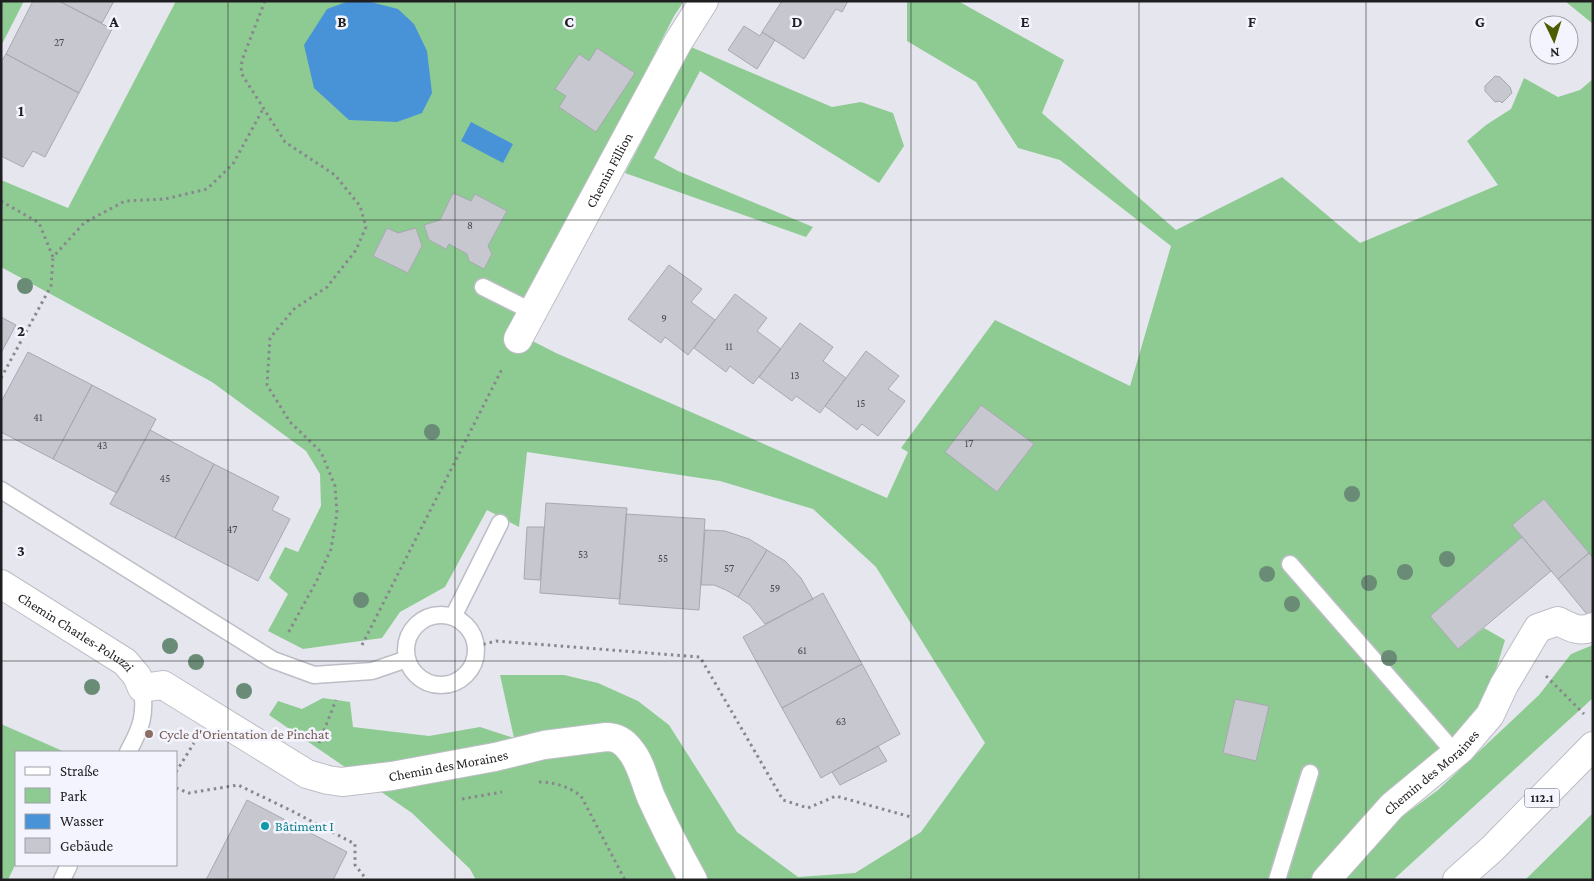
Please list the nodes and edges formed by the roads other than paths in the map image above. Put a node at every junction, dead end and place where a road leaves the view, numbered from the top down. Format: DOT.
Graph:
graph roads {
  1 [pos="704,1"];
  2 [pos="483,287"];
  3 [pos="534,312"];
  4 [pos="518,339"];
  5 [pos="1,490"];
  6 [pos="500,523"];
  7 [pos="1290,564"];
  8 [pos="1,584"];
  9 [pos="453,617"];
  10 [pos="1593,627"];
  11 [pos="407,658"];
  12 [pos="142,688"];
  13 [pos="1593,746"];
  14 [pos="128,751"];
  15 [pos="1455,753"];
  16 [pos="1310,773"];
  17 [pos="69,866"];
  18 [pos="62,880"];
  19 [pos="693,880"];
  20 [pos="1277,880"];
  21 [pos="1326,880"];
  22 [pos="1457,880"];
  1 -- 3 [label="street, Chemin Fillion"];
  2 -- 3 [label="lane"];
  3 -- 4 [label="street, Chemin Fillion"];
  5 -- 11 [label="lane"];
  6 -- 9 [label="lane"];
  7 -- 15 [label="lane"];
  8 -- 12 [label="street, Chemin Charles-Poluzzi"];
  9 -- 11 [label="lane"];
  9 -- 11 [label="lane"];
  10 -- 15 [label="street, Chemin des Moraines"];
  12 -- 14 [label="lane"];
  12 -- 19 [label="street, Chemin des Moraines"];
  13 -- 22 [label="street, 112.1"];
  15 -- 21 [label="street, Chemin des Moraines"];
  16 -- 20 [label="lane"];
  17 -- 18 [label="lane"];
}
